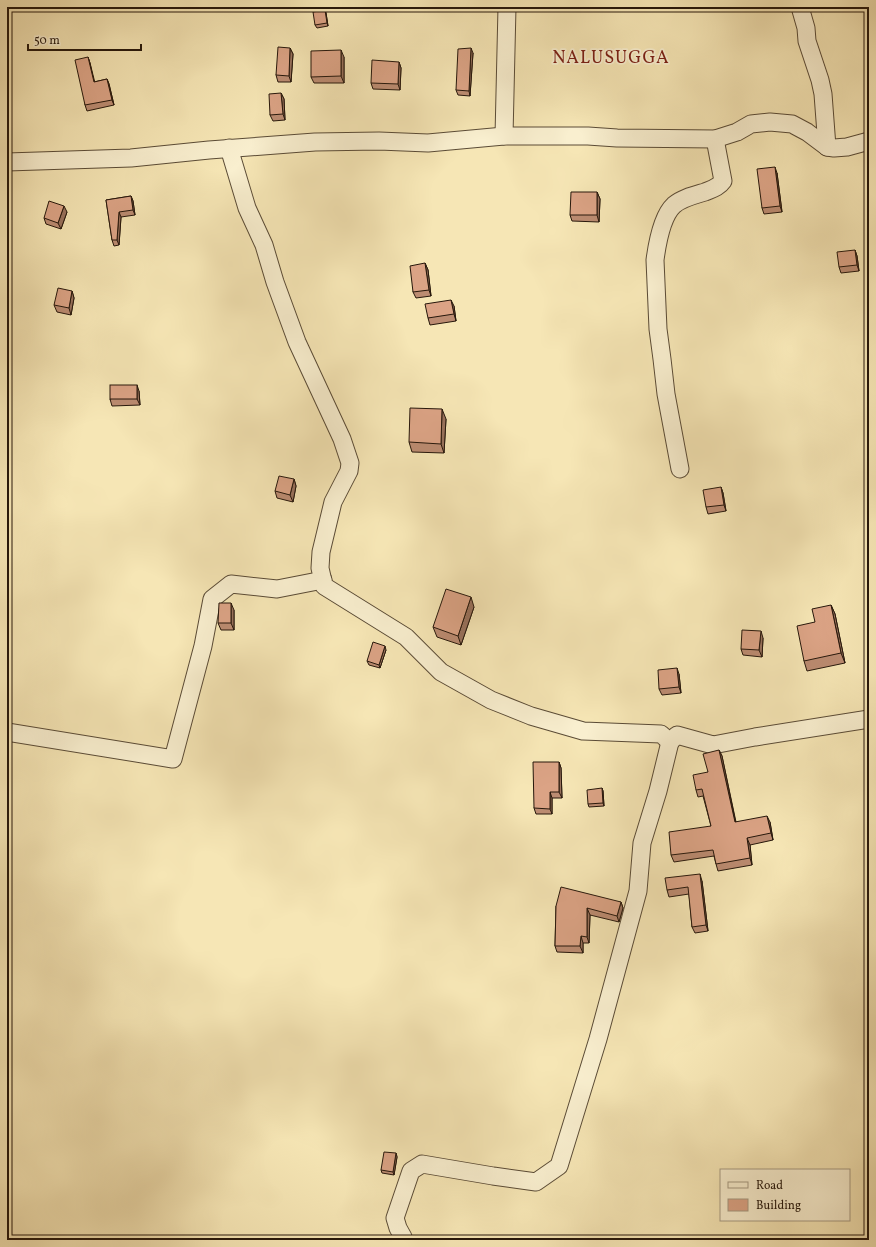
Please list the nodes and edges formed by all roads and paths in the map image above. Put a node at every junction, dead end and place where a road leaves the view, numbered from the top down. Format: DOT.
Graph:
graph roads {
  1 [pos="507,7"];
  2 [pos="800,7"];
  3 [pos="504,136"];
  4 [pos="715,139"];
  5 [pos="869,141"];
  6 [pos="827,147"];
  7 [pos="229,148"];
  8 [pos="7,162"];
  9 [pos="680,469"];
  10 [pos="322,580"];
  11 [pos="869,720"];
  12 [pos="7,732"];
  13 [pos="670,742"];
  14 [pos="403,1237"];
  1 -- 3 [label="street"];
  2 -- 6 [label="street"];
  3 -- 4 [label="street"];
  3 -- 7 [label="street"];
  4 -- 6 [label="street"];
  4 -- 9 [label="street"];
  5 -- 6 [label="street"];
  7 -- 8 [label="street"];
  7 -- 10 [label="street"];
  10 -- 12 [label="street"];
  10 -- 13 [label="street"];
  11 -- 13 [label="street"];
  13 -- 14 [label="street"];
}
